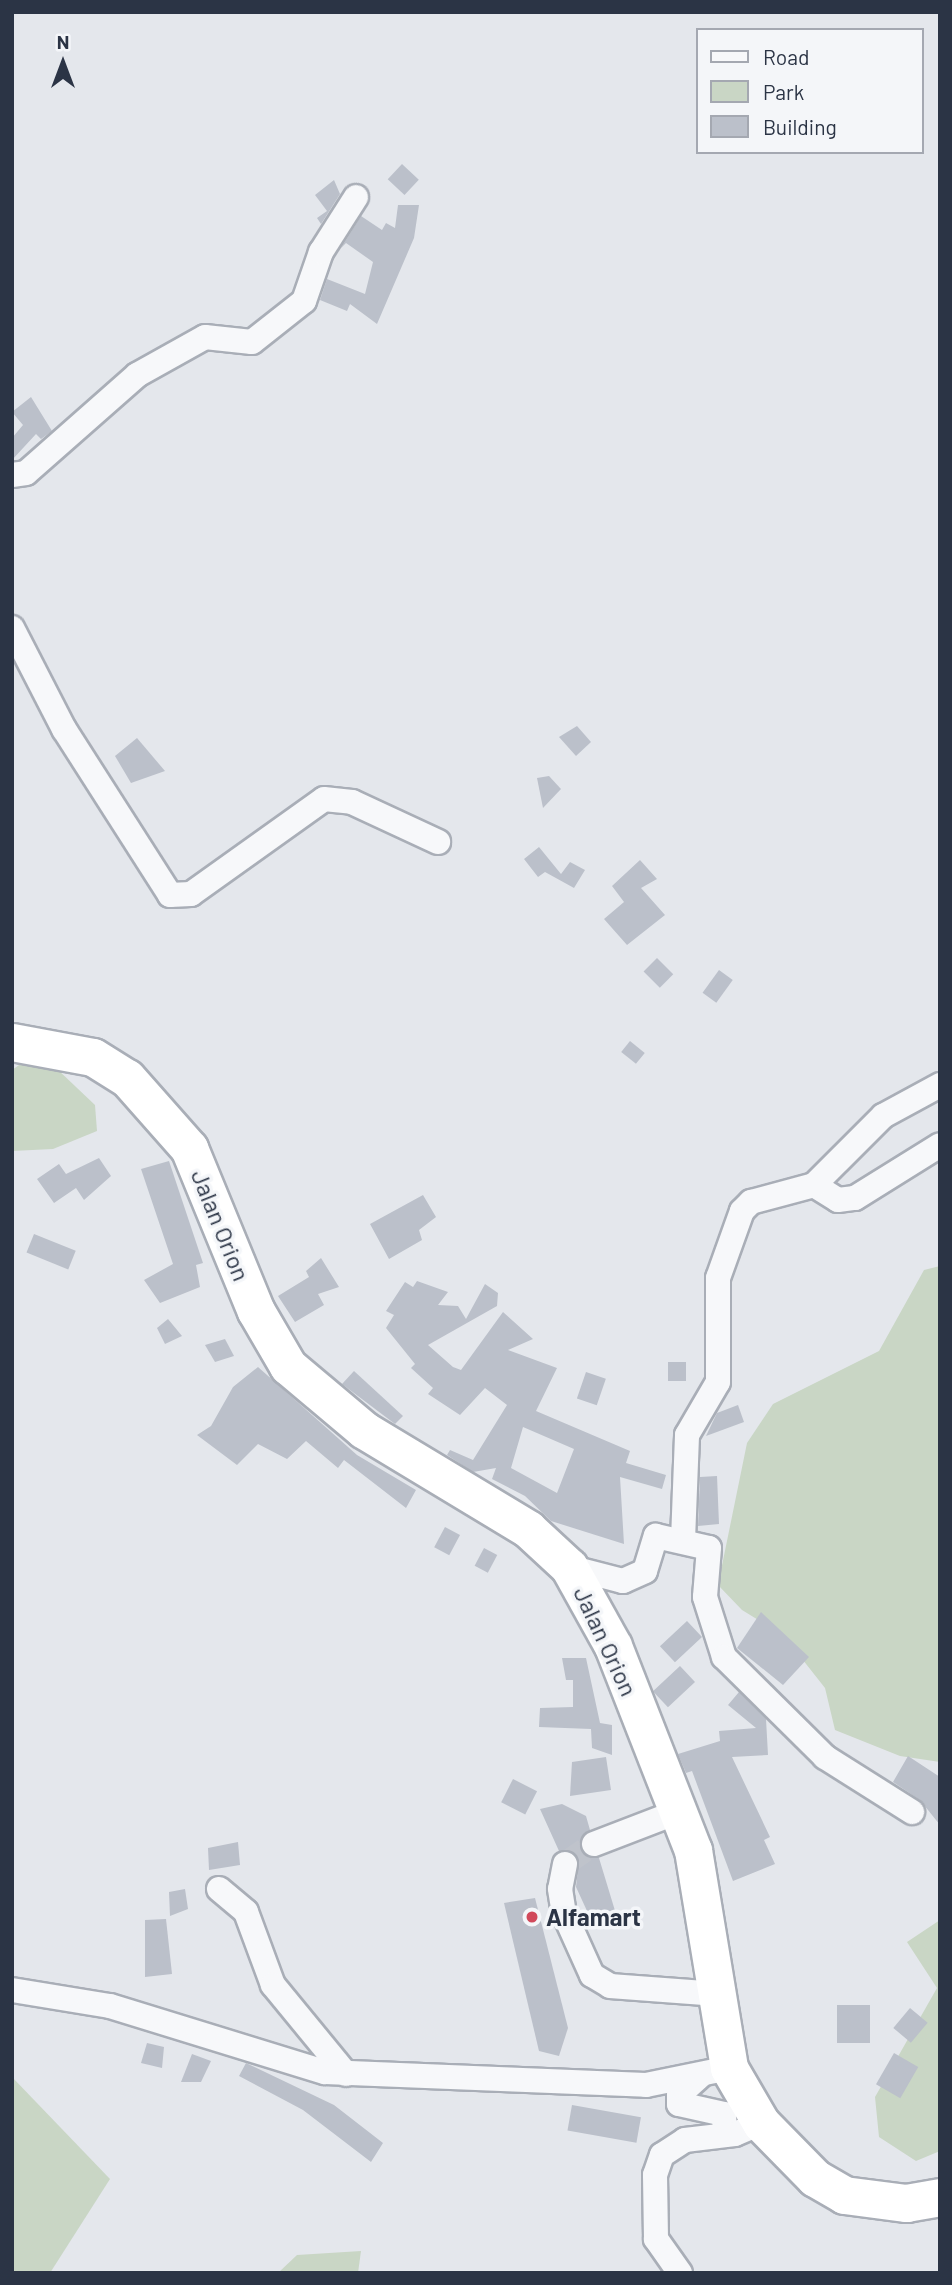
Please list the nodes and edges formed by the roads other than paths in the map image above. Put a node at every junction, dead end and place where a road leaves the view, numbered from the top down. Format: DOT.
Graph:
graph roads {
  1 [pos="356,197"];
  2 [pos="12,475"];
  3 [pos="12,628"];
  4 [pos="438,842"];
  5 [pos="12,1042"];
  6 [pos="940,1085"];
  7 [pos="940,1145"];
  8 [pos="814,1185"];
  9 [pos="683,1540"];
  10 [pos="569,1567"];
  11 [pos="680,1811"];
  12 [pos="912,1812"];
  13 [pos="594,1844"];
  14 [pos="565,1864"];
  15 [pos="219,1889"];
  16 [pos="12,1990"];
  17 [pos="718,1994"];
  18 [pos="715,2072"];
  19 [pos="346,2074"];
  20 [pos="761,2123"];
  21 [pos="725,2135"];
  22 [pos="940,2197"];
  23 [pos="680,2273"];
  1 -- 2 [label="street"];
  3 -- 4 [label="street"];
  5 -- 10 [label="highway, Jalan Orion"];
  6 -- 8 [label="street"];
  7 -- 8 [label="street"];
  8 -- 9 [label="street"];
  9 -- 10 [label="street"];
  9 -- 12 [label="street"];
  10 -- 11 [label="highway, Jalan Orion"];
  11 -- 13 [label="street"];
  11 -- 17 [label="highway, Jalan Orion"];
  14 -- 17 [label="street"];
  15 -- 19 [label="street"];
  16 -- 19 [label="street"];
  17 -- 18 [label="highway, Jalan Orion"];
  18 -- 19 [label="street"];
  18 -- 20 [label="highway, Jalan Orion"];
  18 -- 21 [label="street"];
  20 -- 21 [label="street"];
  20 -- 22 [label="highway, Jalan Orion"];
  21 -- 23 [label="street"];
}
